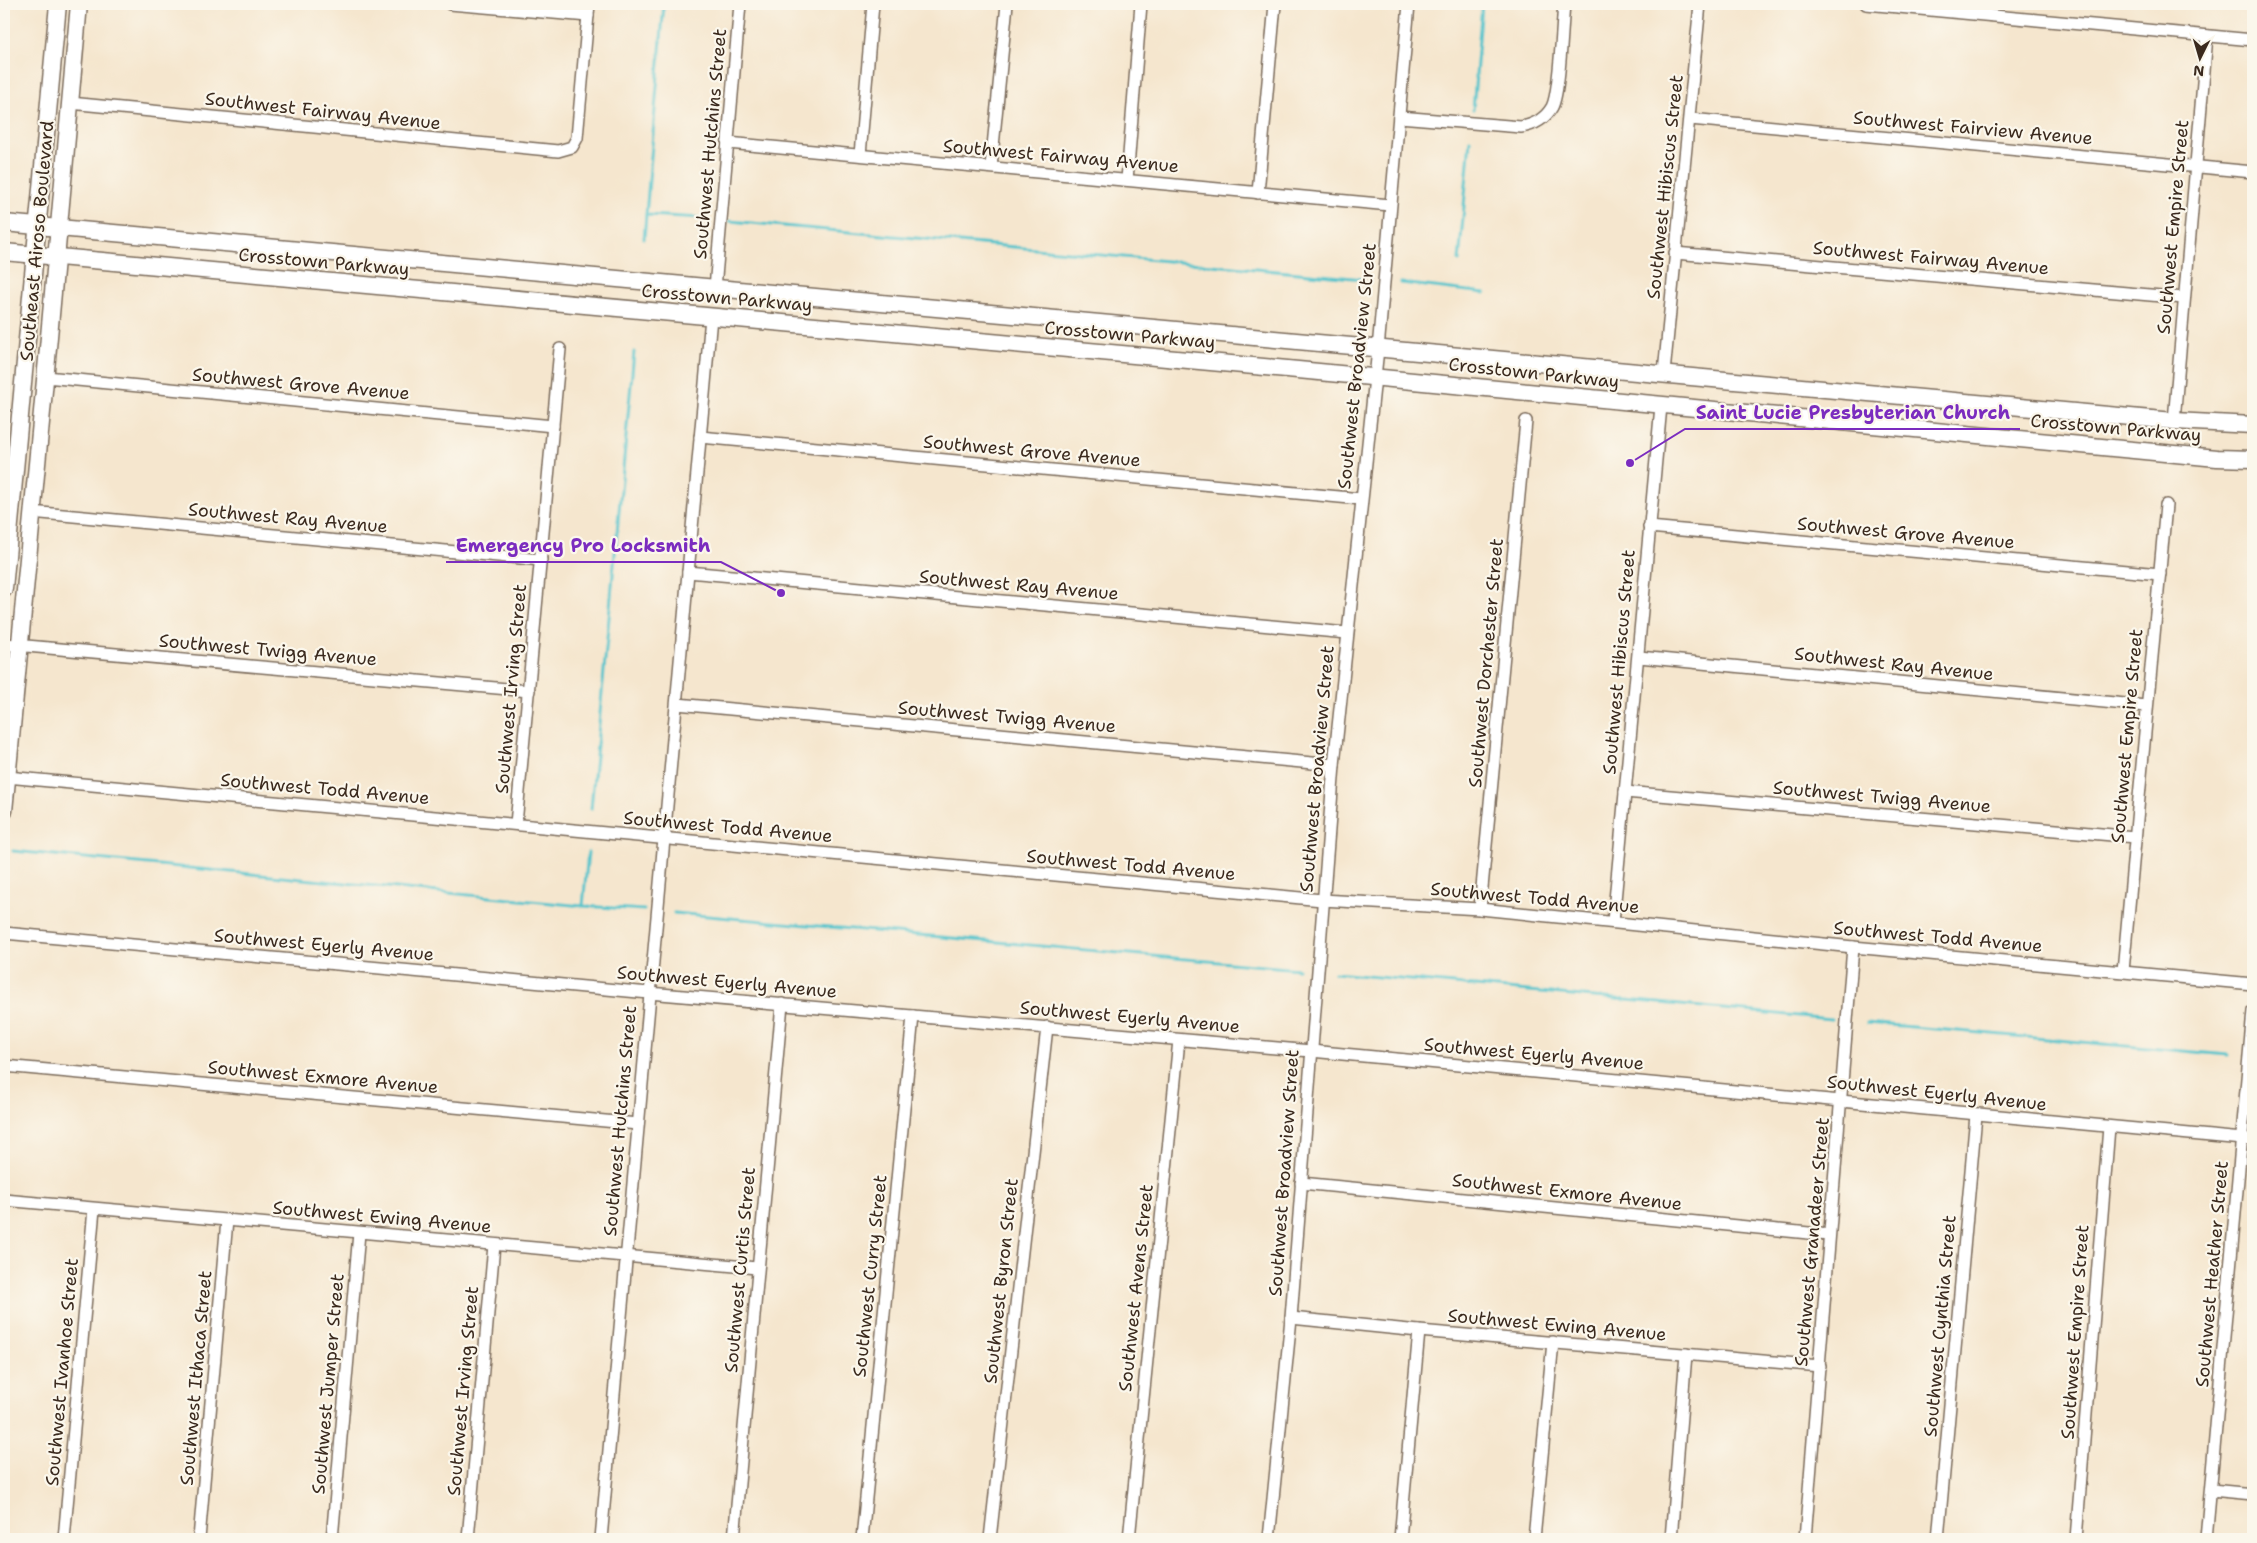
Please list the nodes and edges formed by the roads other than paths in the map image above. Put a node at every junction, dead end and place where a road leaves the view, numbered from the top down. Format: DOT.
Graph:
graph roads {
  1 [pos="58,4"];
  2 [pos="79,4"];
  3 [pos="450,4"];
  4 [pos="589,4"];
  5 [pos="740,4"];
  6 [pos="873,4"];
  7 [pos="1007,4"];
  8 [pos="1141,4"];
  9 [pos="1275,4"];
  10 [pos="1409,4"];
  11 [pos="1564,4"];
  12 [pos="1700,4"];
  13 [pos="1866,4"];
  14 [pos="588,16"];
  15 [pos="2207,36"];
  16 [pos="2253,40"];
  17 [pos="70,103"];
  18 [pos="1399,117"];
  19 [pos="1690,119"];
  20 [pos="728,143"];
  21 [pos="860,155"];
  22 [pos="2197,167"];
  23 [pos="991,168"];
  24 [pos="2253,172"];
  25 [pos="1127,180"];
  26 [pos="1258,192"];
  27 [pos="1390,205"];
  28 [pos="4,223"];
  29 [pos="38,226"];
  30 [pos="59,228"];
  31 [pos="4,252"];
  32 [pos="1675,253"];
  33 [pos="35,255"];
  34 [pos="56,257"];
  35 [pos="715,288"];
  36 [pos="2184,298"];
  37 [pos="711,317"];
  38 [pos="560,349"];
  39 [pos="1378,349"];
  40 [pos="1664,373"];
  41 [pos="46,377"];
  42 [pos="1375,378"];
  43 [pos="1661,406"];
  44 [pos="1526,421"];
  45 [pos="2174,421"];
  46 [pos="2253,425"];
  47 [pos="553,426"];
  48 [pos="700,437"];
  49 [pos="2253,460"];
  50 [pos="1361,499"];
  51 [pos="2166,505"];
  52 [pos="31,512"];
  53 [pos="1649,527"];
  54 [pos="541,560"];
  55 [pos="688,572"];
  56 [pos="2160,574"];
  57 [pos="4,589"];
  58 [pos="1347,633"];
  59 [pos="11,644"];
  60 [pos="1639,657"];
  61 [pos="529,691"];
  62 [pos="677,704"];
  63 [pos="2146,706"];
  64 [pos="1334,765"];
  65 [pos="7,777"];
  66 [pos="1625,792"];
  67 [pos="4,811"];
  68 [pos="516,824"];
  69 [pos="2135,837"];
  70 [pos="664,839"];
  71 [pos="1322,900"];
  72 [pos="1480,909"];
  73 [pos="1613,922"];
  74 [pos="4,933"];
  75 [pos="1853,947"];
  76 [pos="2123,971"];
  77 [pos="2253,984"];
  78 [pos="649,993"];
  79 [pos="782,1004"];
  80 [pos="2253,1011"];
  81 [pos="913,1016"];
  82 [pos="1047,1027"];
  83 [pos="1178,1040"];
  84 [pos="1311,1051"];
  85 [pos="4,1066"];
  86 [pos="1841,1101"];
  87 [pos="1976,1115"];
  88 [pos="638,1124"];
  89 [pos="2108,1127"];
  90 [pos="2247,1139"];
  91 [pos="1301,1184"];
  92 [pos="4,1200"];
  93 [pos="94,1209"];
  94 [pos="227,1220"];
  95 [pos="359,1233"];
  96 [pos="1829,1235"];
  97 [pos="494,1246"];
  98 [pos="626,1257"];
  99 [pos="757,1268"];
  100 [pos="1291,1318"];
  101 [pos="1419,1331"];
  102 [pos="1553,1342"];
  103 [pos="1686,1354"];
  104 [pos="1820,1366"];
  105 [pos="2211,1490"];
  106 [pos="2253,1494"];
  107 [pos="64,1539"];
  108 [pos="199,1539"];
  109 [pos="332,1539"];
  110 [pos="468,1539"];
  111 [pos="601,1539"];
  112 [pos="734,1539"];
  113 [pos="862,1539"];
  114 [pos="990,1539"];
  115 [pos="1129,1539"];
  116 [pos="1269,1539"];
  117 [pos="1400,1539"];
  118 [pos="1534,1539"];
  119 [pos="1670,1539"];
  120 [pos="1805,1539"];
  121 [pos="1938,1539"];
  122 [pos="2076,1539"];
  123 [pos="2206,1539"];
  1 -- 29 [label="main road, Southeast Airoso Boulevard"];
  2 -- 17 [label="main road, Southeast Airoso Boulevard"];
  3 -- 14 [label="street"];
  4 -- 14 [label="street"];
  5 -- 20 [label="street, Southwest Hutchins Street"];
  6 -- 21 [label="street"];
  7 -- 23 [label="street"];
  8 -- 25 [label="street"];
  9 -- 26 [label="street"];
  10 -- 18 [label="street, Southwest Broadview Street"];
  11 -- 18 [label="street"];
  12 -- 19 [label="street, Southwest Hibiscus Street"];
  13 -- 15 [label="street"];
  14 -- 17 [label="street, Southwest Fairway Avenue"];
  15 -- 16 [label="street"];
  15 -- 22 [label="street, Southwest Empire Street"];
  17 -- 30 [label="main road, Southeast Airoso Boulevard"];
  18 -- 27 [label="street, Southwest Broadview Street"];
  19 -- 22 [label="street, Southwest Fairview Avenue"];
  19 -- 32 [label="street, Southwest Hibiscus Street"];
  20 -- 21 [label="street, Southwest Fairway Avenue"];
  20 -- 35 [label="street, Southwest Hutchins Street"];
  21 -- 23 [label="street, Southwest Fairway Avenue"];
  22 -- 24 [label="street, Southwest Fairview Avenue"];
  22 -- 36 [label="street, Southwest Empire Street"];
  23 -- 25 [label="street, Southwest Fairway Avenue"];
  25 -- 26 [label="street, Southwest Fairway Avenue"];
  26 -- 27 [label="street, Southwest Fairway Avenue"];
  27 -- 39 [label="street, Southwest Broadview Street"];
  28 -- 29 [label="main road, Crosstown Parkway"];
  29 -- 30 [label="main road, Crosstown Parkway"];
  29 -- 33 [label="main road, Southeast Airoso Boulevard"];
  30 -- 34 [label="main road, Southeast Airoso Boulevard"];
  30 -- 35 [label="main road, Crosstown Parkway"];
  31 -- 33 [label="main road, Crosstown Parkway"];
  32 -- 36 [label="street, Southwest Fairway Avenue"];
  32 -- 40 [label="street, Southwest Hibiscus Street"];
  33 -- 34 [label="main road, Crosstown Parkway"];
  33 -- 57 [label="main road, Southeast Airoso Boulevard"];
  34 -- 37 [label="main road, Crosstown Parkway"];
  34 -- 41 [label="main road, Southeast Airoso Boulevard"];
  35 -- 39 [label="main road, Crosstown Parkway"];
  36 -- 45 [label="street, Southwest Empire Street"];
  37 -- 42 [label="main road, Crosstown Parkway"];
  37 -- 48 [label="street, Southwest Hutchins Street"];
  38 -- 47 [label="street, Southwest Irving Street"];
  39 -- 40 [label="main road, Crosstown Parkway"];
  39 -- 42 [label="street, Southwest Broadview Street"];
  40 -- 45 [label="main road, Crosstown Parkway"];
  41 -- 47 [label="street, Southwest Grove Avenue"];
  41 -- 52 [label="main road, Southeast Airoso Boulevard"];
  42 -- 43 [label="main road, Crosstown Parkway"];
  42 -- 50 [label="street, Southwest Broadview Street"];
  43 -- 49 [label="main road, Crosstown Parkway"];
  43 -- 53 [label="street, Southwest Hibiscus Street"];
  44 -- 72 [label="street, Southwest Dorchester Street"];
  45 -- 46 [label="main road, Crosstown Parkway"];
  47 -- 54 [label="street, Southwest Irving Street"];
  48 -- 50 [label="street, Southwest Grove Avenue"];
  48 -- 55 [label="street, Southwest Hutchins Street"];
  50 -- 58 [label="street, Southwest Broadview Street"];
  51 -- 56 [label="street, Southwest Empire Street"];
  52 -- 54 [label="street, Southwest Ray Avenue"];
  52 -- 59 [label="main road, Southeast Airoso Boulevard"];
  53 -- 56 [label="street, Southwest Grove Avenue"];
  53 -- 60 [label="street, Southwest Hibiscus Street"];
  54 -- 61 [label="street, Southwest Irving Street"];
  55 -- 58 [label="street, Southwest Ray Avenue"];
  55 -- 62 [label="street, Southwest Hutchins Street"];
  56 -- 63 [label="street, Southwest Empire Street"];
  58 -- 64 [label="street, Southwest Broadview Street"];
  59 -- 61 [label="street, Southwest Twigg Avenue"];
  59 -- 65 [label="main road, Southeast Airoso Boulevard"];
  60 -- 63 [label="street, Southwest Ray Avenue"];
  60 -- 66 [label="street, Southwest Hibiscus Street"];
  61 -- 68 [label="street, Southwest Irving Street"];
  62 -- 64 [label="street, Southwest Twigg Avenue"];
  62 -- 70 [label="street, Southwest Hutchins Street"];
  63 -- 69 [label="street, Southwest Empire Street"];
  64 -- 71 [label="street, Southwest Broadview Street"];
  65 -- 67 [label="main road, Southeast Airoso Boulevard"];
  65 -- 68 [label="street, Southwest Todd Avenue"];
  66 -- 69 [label="street, Southwest Twigg Avenue"];
  66 -- 73 [label="street, Southwest Hibiscus Street"];
  68 -- 70 [label="street, Southwest Todd Avenue"];
  69 -- 76 [label="street, Southwest Empire Street"];
  70 -- 71 [label="street, Southwest Todd Avenue"];
  70 -- 78 [label="street, Southwest Hutchins Street"];
  71 -- 72 [label="street, Southwest Todd Avenue"];
  71 -- 84 [label="street, Southwest Broadview Street"];
  72 -- 73 [label="street, Southwest Todd Avenue"];
  73 -- 75 [label="street, Southwest Todd Avenue"];
  74 -- 78 [label="street, Southwest Eyerly Avenue"];
  75 -- 76 [label="street, Southwest Todd Avenue"];
  75 -- 86 [label="street, Southwest Granadeer Street"];
  76 -- 77 [label="street, Southwest Todd Avenue"];
  78 -- 79 [label="street, Southwest Eyerly Avenue"];
  78 -- 88 [label="street, Southwest Hutchins Street"];
  79 -- 81 [label="street, Southwest Eyerly Avenue"];
  79 -- 99 [label="street, Southwest Curtis Street"];
  80 -- 90 [label="street, Southwest Heather Street"];
  81 -- 82 [label="street, Southwest Eyerly Avenue"];
  81 -- 113 [label="street, Southwest Curry Street"];
  82 -- 83 [label="street, Southwest Eyerly Avenue"];
  82 -- 114 [label="street, Southwest Byron Street"];
  83 -- 84 [label="street, Southwest Eyerly Avenue"];
  83 -- 115 [label="street, Southwest Avens Street"];
  84 -- 86 [label="street, Southwest Eyerly Avenue"];
  84 -- 91 [label="street, Southwest Broadview Street"];
  85 -- 88 [label="street, Southwest Exmore Avenue"];
  86 -- 87 [label="street, Southwest Eyerly Avenue"];
  86 -- 96 [label="street, Southwest Granadeer Street"];
  87 -- 89 [label="street, Southwest Eyerly Avenue"];
  87 -- 121 [label="street, Southwest Cynthia Street"];
  88 -- 98 [label="street, Southwest Hutchins Street"];
  89 -- 90 [label="street, Southwest Eyerly Avenue"];
  89 -- 122 [label="street, Southwest Empire Street"];
  90 -- 105 [label="street, Southwest Heather Street"];
  91 -- 96 [label="street, Southwest Exmore Avenue"];
  91 -- 100 [label="street, Southwest Broadview Street"];
  92 -- 93 [label="street, Southwest Ewing Avenue"];
  93 -- 94 [label="street, Southwest Ewing Avenue"];
  93 -- 107 [label="street, Southwest Ivanhoe Street"];
  94 -- 95 [label="street, Southwest Ewing Avenue"];
  94 -- 108 [label="street, Southwest Ithaca Street"];
  95 -- 97 [label="street, Southwest Ewing Avenue"];
  95 -- 109 [label="street, Southwest Jumper Street"];
  96 -- 104 [label="street, Southwest Granadeer Street"];
  97 -- 98 [label="street, Southwest Ewing Avenue"];
  97 -- 110 [label="street, Southwest Irving Street"];
  98 -- 99 [label="street, Southwest Ewing Avenue"];
  98 -- 111 [label="street, Southwest Hutchins Street"];
  99 -- 112 [label="street, Southwest Curtis Street"];
  100 -- 101 [label="street, Southwest Ewing Avenue"];
  100 -- 116 [label="street, Southwest Broadview Street"];
  101 -- 102 [label="street, Southwest Ewing Avenue"];
  101 -- 117 [label="street"];
  102 -- 103 [label="street, Southwest Ewing Avenue"];
  102 -- 118 [label="street"];
  103 -- 104 [label="street, Southwest Ewing Avenue"];
  103 -- 119 [label="street"];
  104 -- 120 [label="street, Southwest Granadeer Street"];
  105 -- 106 [label="street"];
  105 -- 123 [label="street, Southwest Heather Street"];
}
